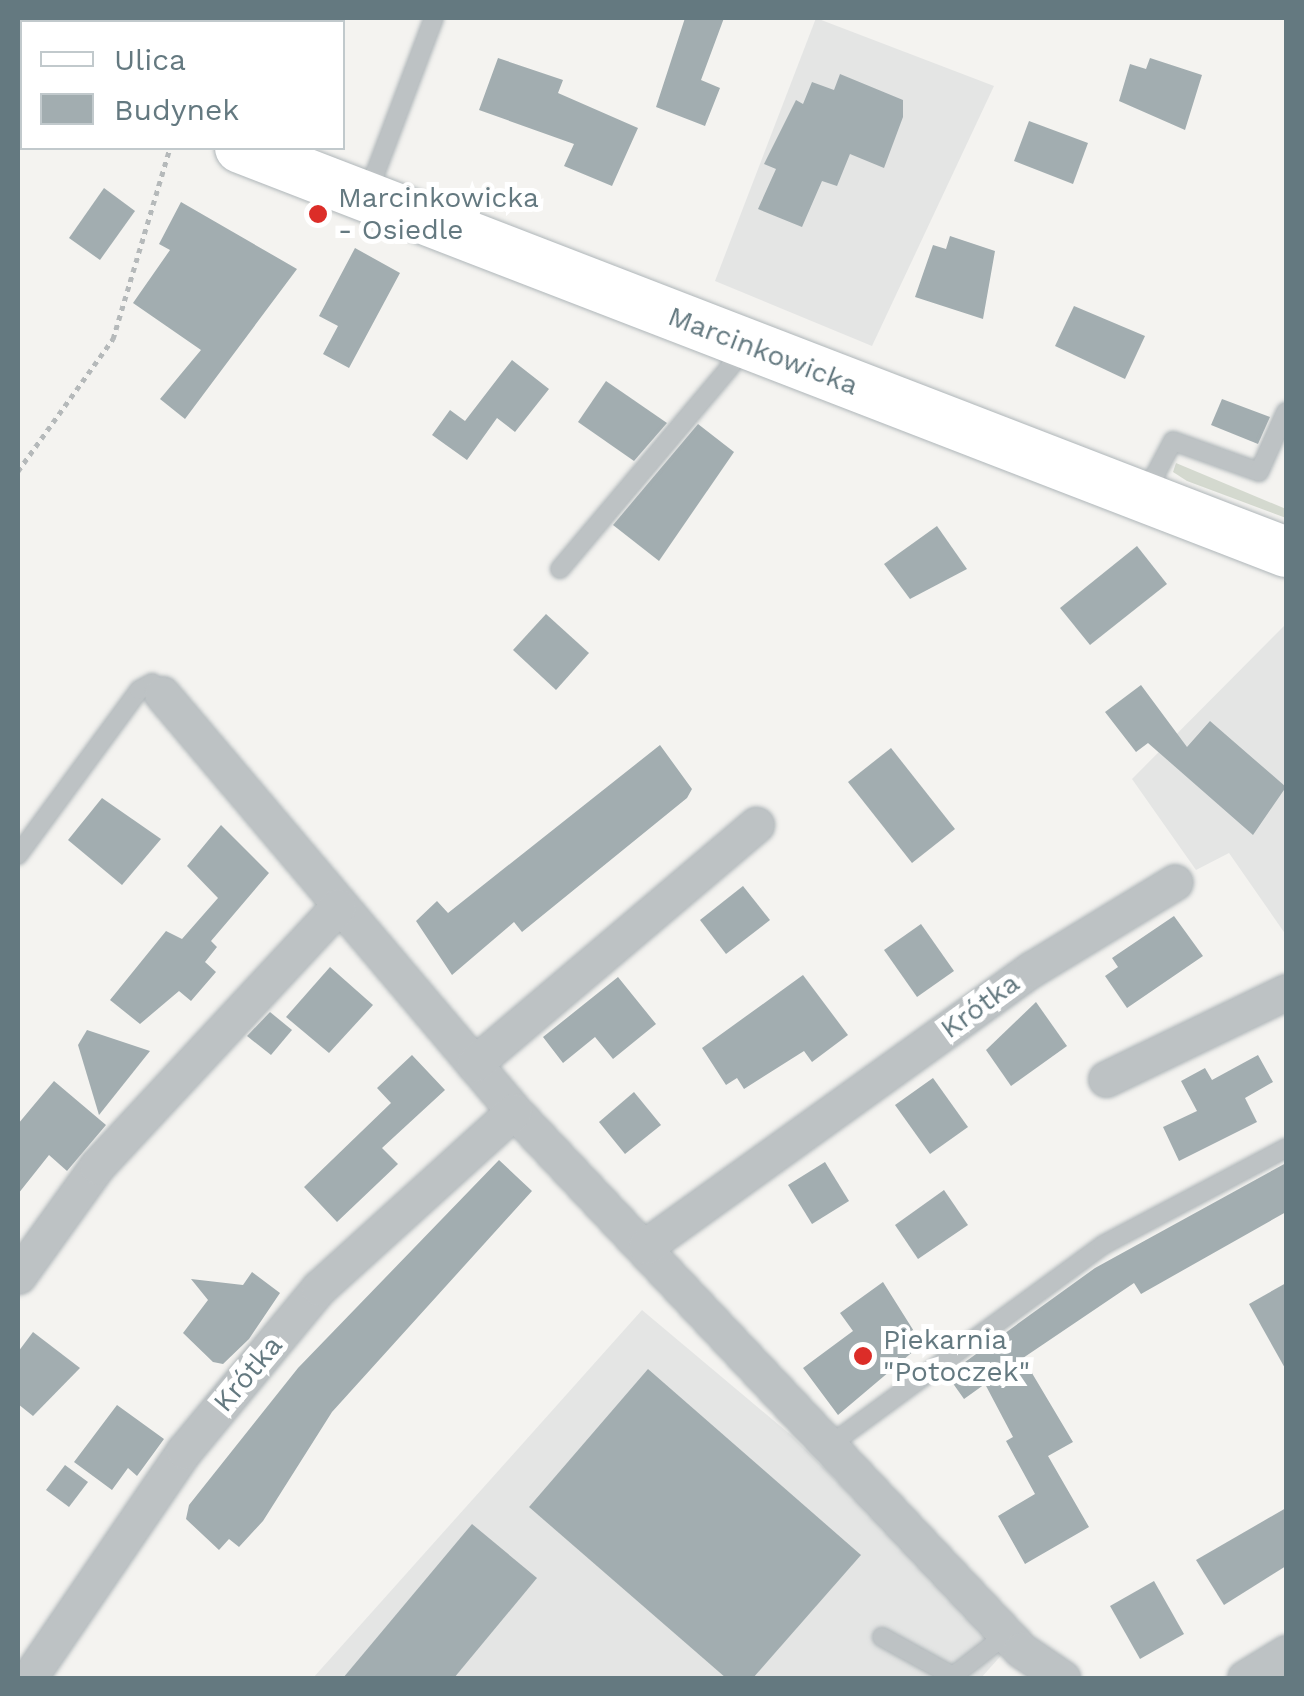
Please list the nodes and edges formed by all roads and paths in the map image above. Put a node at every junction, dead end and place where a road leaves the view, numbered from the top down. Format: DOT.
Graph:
graph roads {
  1 [pos="434,18"];
  2 [pos="169,150"];
  3 [pos="245,150"];
  4 [pos="366,198"];
  5 [pos="740,342"];
  6 [pos="1286,412"];
  7 [pos="18,471"];
  8 [pos="1144,497"];
  9 [pos="1286,552"];
  10 [pos="560,569"];
  11 [pos="162,694"];
  12 [pos="756,825"];
  13 [pos="18,855"];
  14 [pos="1175,882"];
  15 [pos="338,907"];
  16 [pos="1286,992"];
  17 [pos="474,1064"];
  18 [pos="1106,1079"];
  19 [pos="514,1111"];
  20 [pos="1286,1148"];
  21 [pos="646,1246"];
  22 [pos="18,1276"];
  23 [pos="830,1444"];
  24 [pos="1007,1634"];
  25 [pos="882,1637"];
  26 [pos="1286,1653"];
  27 [pos="30,1678"];
  28 [pos="1062,1678"];
  29 [pos="1246,1678"];
  1 -- 4 [label="lane"];
  2 -- 7 [label="path"];
  3 -- 4 [label="street, Marcinkowicka"];
  4 -- 5 [label="street, Marcinkowicka"];
  5 -- 8 [label="street, Marcinkowicka"];
  5 -- 10 [label="lane"];
  6 -- 8 [label="lane"];
  8 -- 9 [label="street, Marcinkowicka"];
  11 -- 13 [label="lane"];
  11 -- 15 [label="street"];
  12 -- 17 [label="street"];
  14 -- 21 [label="street, Krótka"];
  15 -- 17 [label="street"];
  15 -- 22 [label="street"];
  16 -- 18 [label="street"];
  17 -- 19 [label="street"];
  19 -- 21 [label="street"];
  19 -- 27 [label="street, Krótka"];
  20 -- 23 [label="lane"];
  21 -- 23 [label="street"];
  23 -- 24 [label="street"];
  24 -- 25 [label="lane"];
  24 -- 28 [label="street"];
  26 -- 29 [label="street"];
}
